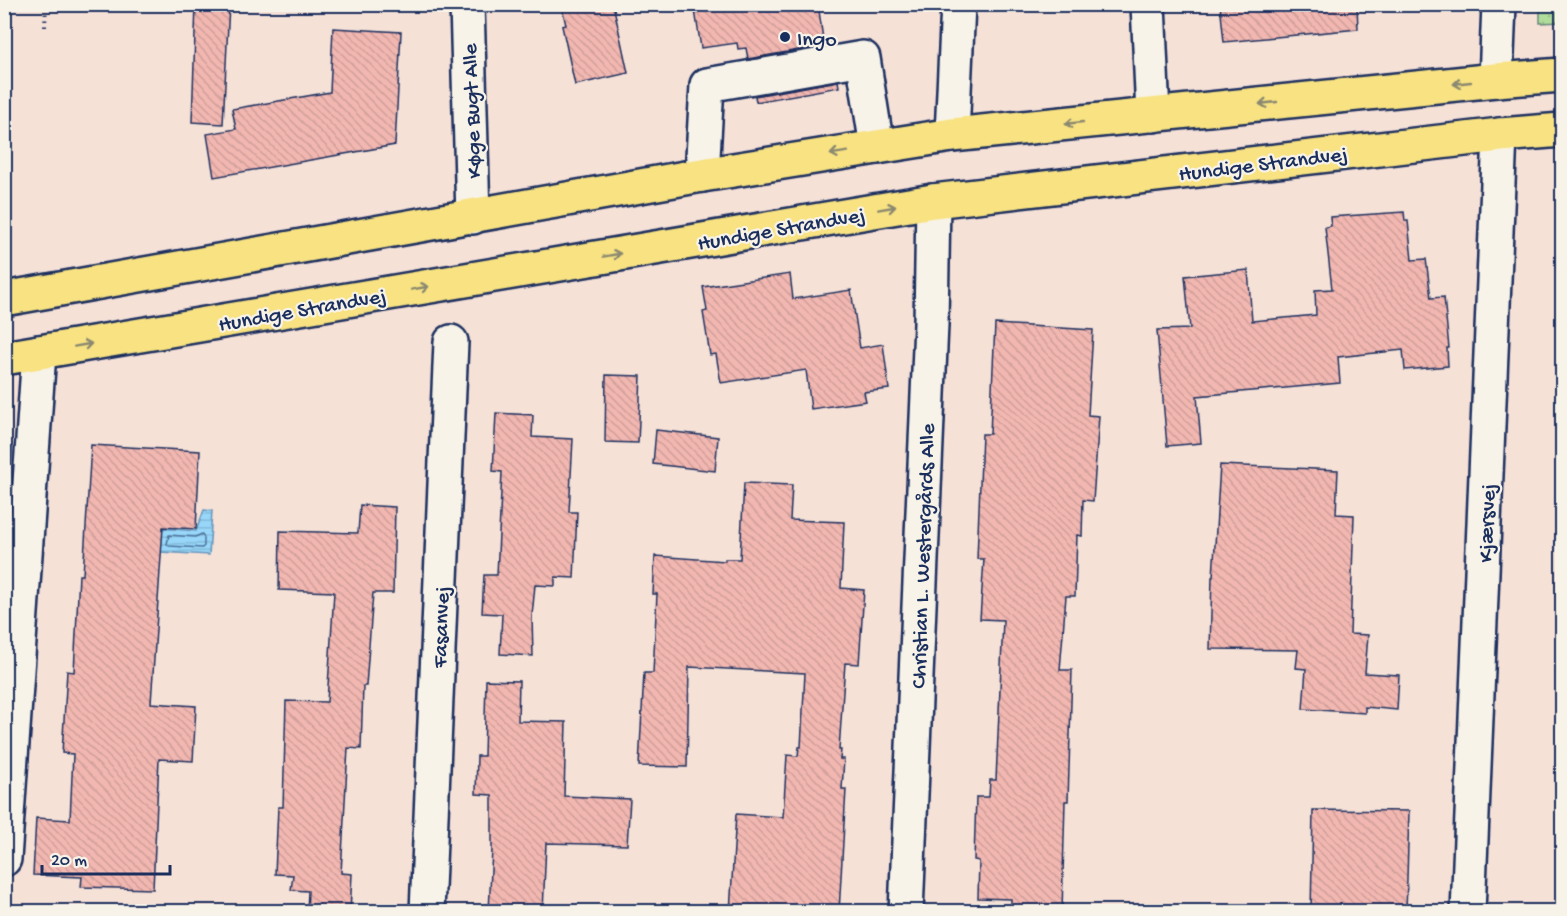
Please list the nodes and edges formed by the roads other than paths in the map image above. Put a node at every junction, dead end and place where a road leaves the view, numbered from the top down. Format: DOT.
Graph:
graph roads {
  1 [pos="467,4"];
  2 [pos="957,4"];
  3 [pos="1148,4"];
  4 [pos="1499,4"];
  5 [pos="1563,75"];
  6 [pos="1497,80"];
  7 [pos="1153,115"];
  8 [pos="1563,130"];
  9 [pos="952,135"];
  10 [pos="1500,135"];
  11 [pos="877,147"];
  12 [pos="702,175"];
  13 [pos="933,201"];
  14 [pos="473,217"];
  15 [pos="4,299"];
  16 [pos="451,342"];
  17 [pos="39,352"];
  18 [pos="4,358"];
  19 [pos="4,859"];
  20 [pos="427,912"];
  21 [pos="906,912"];
  22 [pos="1468,912"];
  1 -- 14 [label="street, Køge Bugt Alle"];
  2 -- 9 [label="street"];
  3 -- 7 [label="street"];
  4 -- 6 [label="street"];
  5 -- 6 [label="main road"];
  6 -- 7 [label="main road, one-way"];
  7 -- 9 [label="main road, one-way"];
  8 -- 10 [label="main road, Hundige Strandvej"];
  9 -- 11 [label="main road"];
  10 -- 13 [label="main road, Hundige Strandvej"];
  10 -- 22 [label="street, Kjærsvej"];
  11 -- 12 [label="main road, one-way"];
  11 -- 12 [label="street"];
  12 -- 14 [label="main road"];
  17 -- 13 [label="main road, Hundige Strandvej, one-way"];
  13 -- 21 [label="street, Christian L. Westergårds Alle"];
  14 -- 15 [label="main road"];
  16 -- 20 [label="street, Fasanvej"];
  17 -- 18 [label="main road, Hundige Strandvej"];
  17 -- 19 [label="street"];
}
